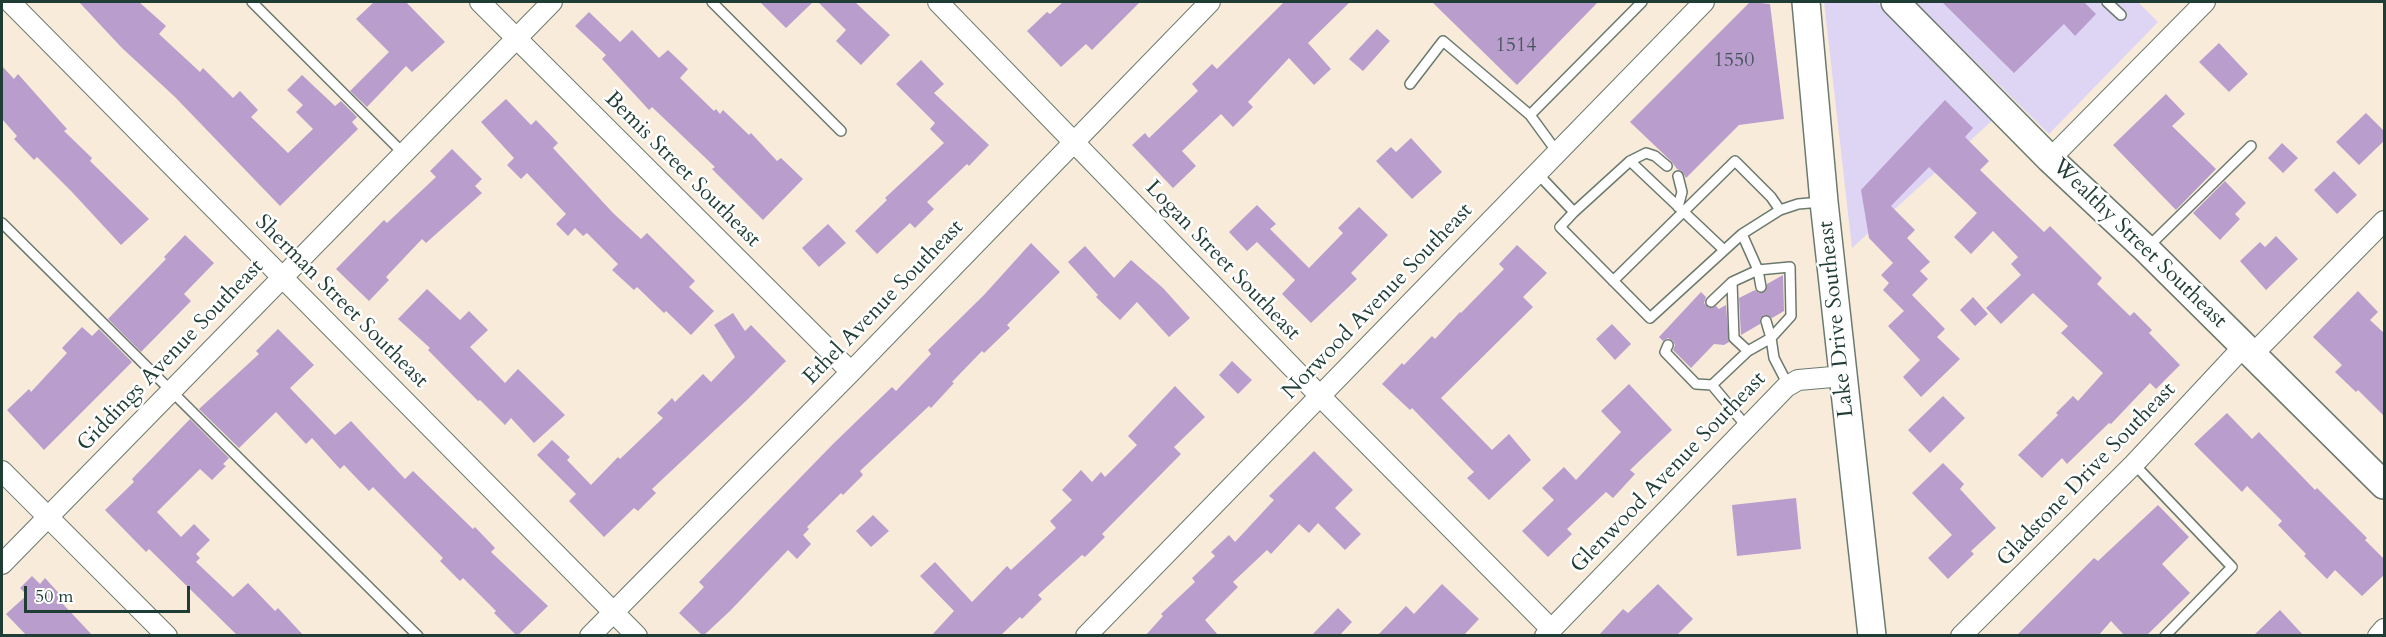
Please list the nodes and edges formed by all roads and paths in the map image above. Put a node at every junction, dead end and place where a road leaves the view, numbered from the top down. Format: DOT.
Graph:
graph roads {
  1 [pos="10,2"];
  2 [pos="252,2"];
  3 [pos="480,2"];
  4 [pos="552,2"];
  5 [pos="712,2"];
  6 [pos="938,2"];
  7 [pos="1210,2"];
  8 [pos="1642,2"];
  9 [pos="1704,2"];
  10 [pos="1806,2"];
  11 [pos="1895,2"];
  12 [pos="2107,2"];
  13 [pos="2205,2"];
  14 [pos="2121,15"];
  15 [pos="516,38"];
  16 [pos="1410,84"];
  17 [pos="1530,115"];
  18 [pos="841,131"];
  19 [pos="1073,143"];
  20 [pos="2251,146"];
  21 [pos="1557,152"];
  22 [pos="403,153"];
  23 [pos="2050,159"];
  24 [pos="1630,161"];
  25 [pos="1667,165"];
  26 [pos="1537,173"];
  27 [pos="1678,176"];
  28 [pos="1824,202"];
  29 [pos="1681,209"];
  30 [pos="1780,210"];
  31 [pos="1574,212"];
  32 [pos="2385,221"];
  33 [pos="2,223"];
  34 [pos="1742,234"];
  35 [pos="2146,249"];
  36 [pos="1724,250"];
  37 [pos="1758,270"];
  38 [pos="281,276"];
  39 [pos="1613,280"];
  40 [pos="1732,282"];
  41 [pos="1761,287"];
  42 [pos="1711,302"];
  43 [pos="1766,321"];
  44 [pos="1771,338"];
  45 [pos="1668,345"];
  46 [pos="2249,350"];
  47 [pos="1748,351"];
  48 [pos="851,372"];
  49 [pos="1844,376"];
  50 [pos="1712,385"];
  51 [pos="1788,385"];
  52 [pos="170,392"];
  53 [pos="1320,396"];
  54 [pos="1747,427"];
  55 [pos="2134,464"];
  56 [pos="2,471"];
  57 [pos="2385,485"];
  58 [pos="48,518"];
  59 [pos="2,564"];
  60 [pos="614,612"];
  61 [pos="2385,629"];
  62 [pos="1548,632"];
  63 [pos="166,636"];
  64 [pos="418,636"];
  65 [pos="590,636"];
  66 [pos="637,636"];
  67 [pos="1086,636"];
  68 [pos="1872,636"];
  69 [pos="1961,636"];
  70 [pos="2165,636"];
  71 [pos="2378,636"];
  1 -- 38 [label="street, Sherman Street Southeast"];
  2 -- 22 [label="lane"];
  3 -- 15 [label="street, Bemis Street Southeast"];
  4 -- 15 [label="street, Giddings Avenue Southeast"];
  5 -- 18 [label="lane"];
  6 -- 19 [label="street, Logan Street Southeast"];
  7 -- 19 [label="street, Ethel Avenue Southeast"];
  8 -- 17 [label="lane"];
  9 -- 21 [label="street, Norwood Avenue Southeast"];
  10 -- 28 [label="main road, Lake Drive Southeast"];
  11 -- 23 [label="main road, Wealthy Street Southeast"];
  12 -- 14 [label="lane"];
  13 -- 23 [label="street"];
  15 -- 22 [label="street, Giddings Avenue Southeast"];
  15 -- 48 [label="street, Bemis Street Southeast"];
  16 -- 17 [label="lane"];
  17 -- 21 [label="lane"];
  19 -- 48 [label="street, Ethel Avenue Southeast"];
  19 -- 53 [label="street, Logan Street Southeast"];
  20 -- 35 [label="lane"];
  21 -- 26 [label="street, Norwood Avenue Southeast"];
  22 -- 38 [label="street, Giddings Avenue Southeast"];
  23 -- 35 [label="main road, Wealthy Street Southeast"];
  24 -- 25 [label="lane"];
  24 -- 29 [label="lane"];
  24 -- 31 [label="lane"];
  26 -- 31 [label="lane"];
  26 -- 53 [label="street, Norwood Avenue Southeast"];
  27 -- 29 [label="lane"];
  28 -- 30 [label="lane"];
  28 -- 49 [label="main road, Lake Drive Southeast"];
  29 -- 30 [label="lane"];
  29 -- 36 [label="lane"];
  29 -- 39 [label="lane"];
  30 -- 34 [label="lane"];
  31 -- 39 [label="lane"];
  32 -- 46 [label="street, Gladstone Drive Southeast"];
  33 -- 52 [label="lane"];
  34 -- 36 [label="lane"];
  34 -- 37 [label="lane"];
  35 -- 46 [label="main road, Wealthy Street Southeast"];
  36 -- 39 [label="lane"];
  37 -- 40 [label="lane"];
  37 -- 41 [label="lane"];
  37 -- 44 [label="lane"];
  38 -- 52 [label="street, Giddings Avenue Southeast"];
  38 -- 60 [label="street, Sherman Street Southeast"];
  40 -- 42 [label="lane"];
  40 -- 47 [label="lane"];
  43 -- 44 [label="lane"];
  44 -- 47 [label="lane"];
  44 -- 51 [label="lane"];
  45 -- 50 [label="lane"];
  46 -- 55 [label="street, Gladstone Drive Southeast"];
  46 -- 57 [label="main road, Wealthy Street Southeast"];
  47 -- 50 [label="lane"];
  48 -- 60 [label="street, Ethel Avenue Southeast"];
  49 -- 51 [label="street, Glenwood Avenue Southeast"];
  49 -- 68 [label="main road, Lake Drive Southeast"];
  50 -- 54 [label="lane"];
  51 -- 54 [label="street, Glenwood Avenue Southeast"];
  52 -- 58 [label="street, Giddings Avenue Southeast"];
  52 -- 64 [label="lane"];
  53 -- 62 [label="street, Logan Street Southeast"];
  53 -- 67 [label="street, Norwood Avenue Southeast"];
  54 -- 62 [label="street, Glenwood Avenue Southeast"];
  55 -- 69 [label="street, Gladstone Drive Southeast"];
  55 -- 70 [label="lane"];
  56 -- 58 [label="street"];
  58 -- 59 [label="street, Giddings Avenue Southeast"];
  58 -- 63 [label="street"];
  60 -- 65 [label="street, Ethel Avenue Southeast"];
  60 -- 66 [label="street, Sherman Street Southeast"];
  61 -- 71 [label="street"];
}
